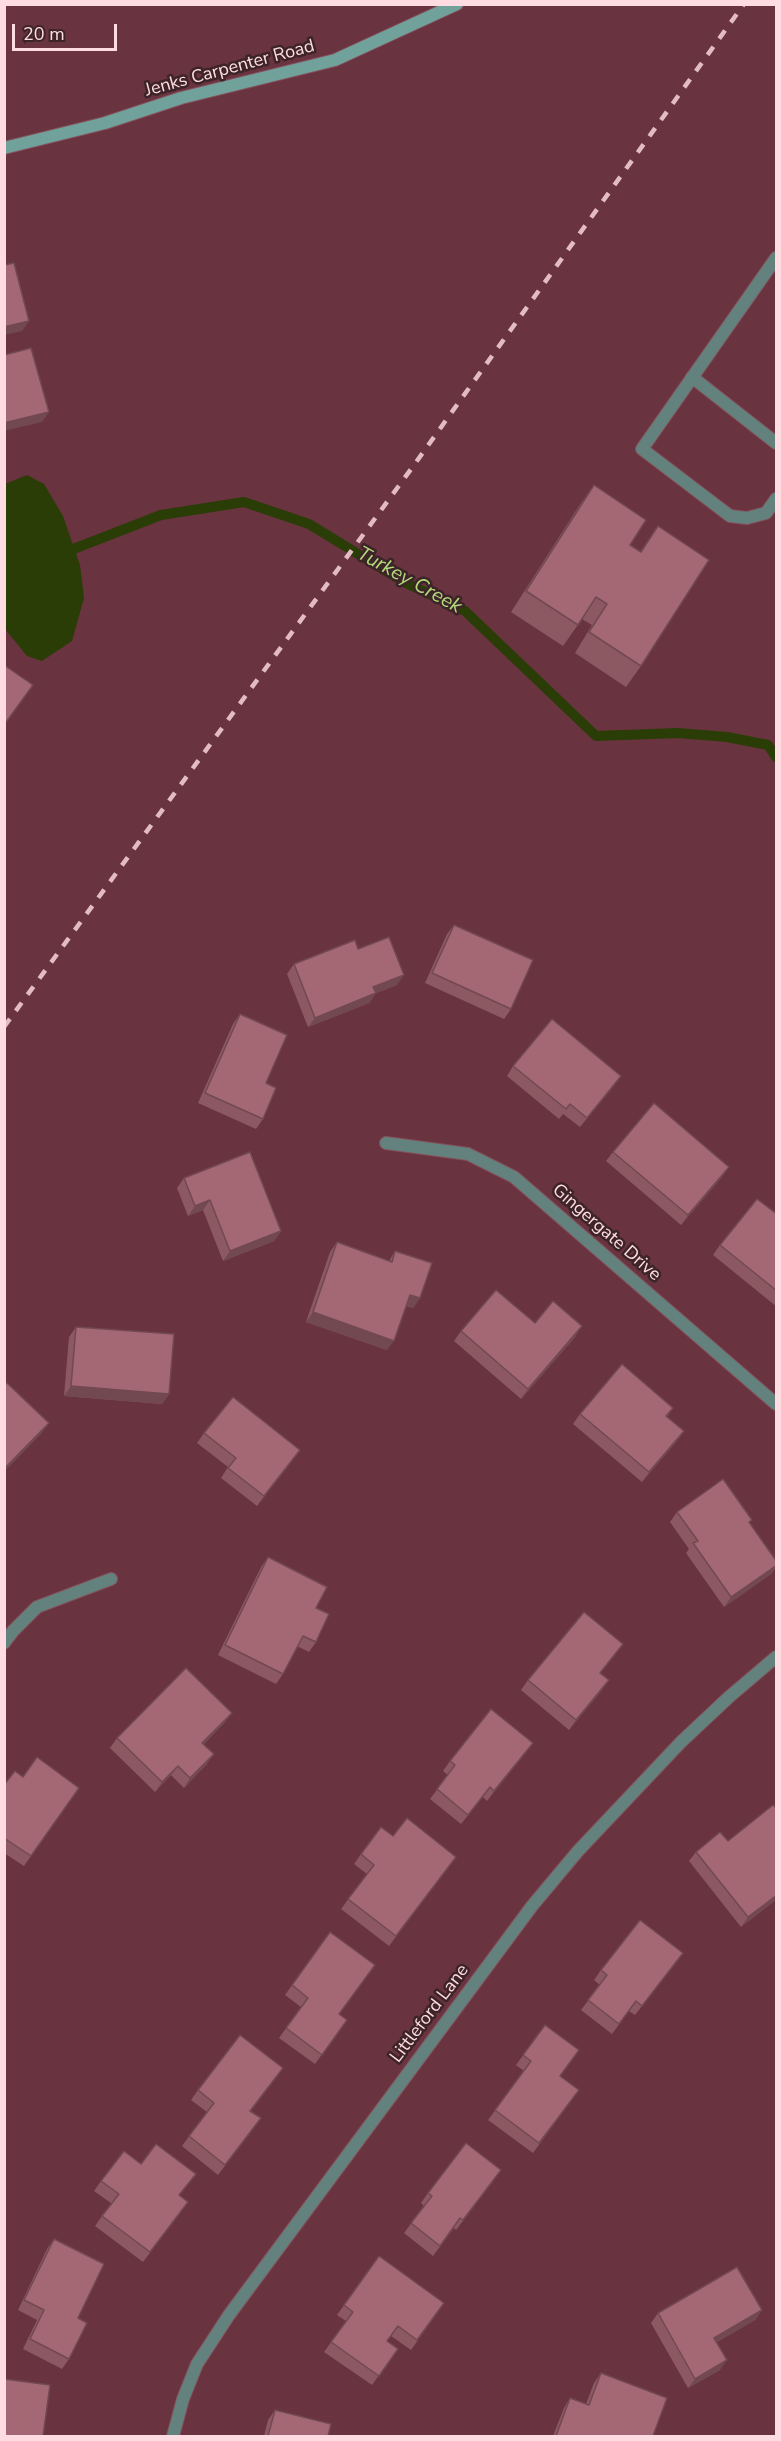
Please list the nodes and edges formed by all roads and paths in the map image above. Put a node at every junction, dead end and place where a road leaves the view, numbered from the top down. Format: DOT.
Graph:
graph roads {
  1 [pos="457,4"];
  2 [pos="4,148"];
  3 [pos="777,258"];
  4 [pos="692,377"];
  5 [pos="777,442"];
  6 [pos="777,500"];
  7 [pos="386,1143"];
  8 [pos="777,1404"];
  9 [pos="111,1579"];
  10 [pos="4,1643"];
  11 [pos="777,1658"];
  12 [pos="173,2436"];
  1 -- 2 [label="street, Jenks Carpenter Road"];
  3 -- 4 [label="street"];
  4 -- 5 [label="street"];
  4 -- 6 [label="street"];
  7 -- 8 [label="street, Gingergate Drive"];
  9 -- 10 [label="street"];
  11 -- 12 [label="street, Littleford Lane"];
}
